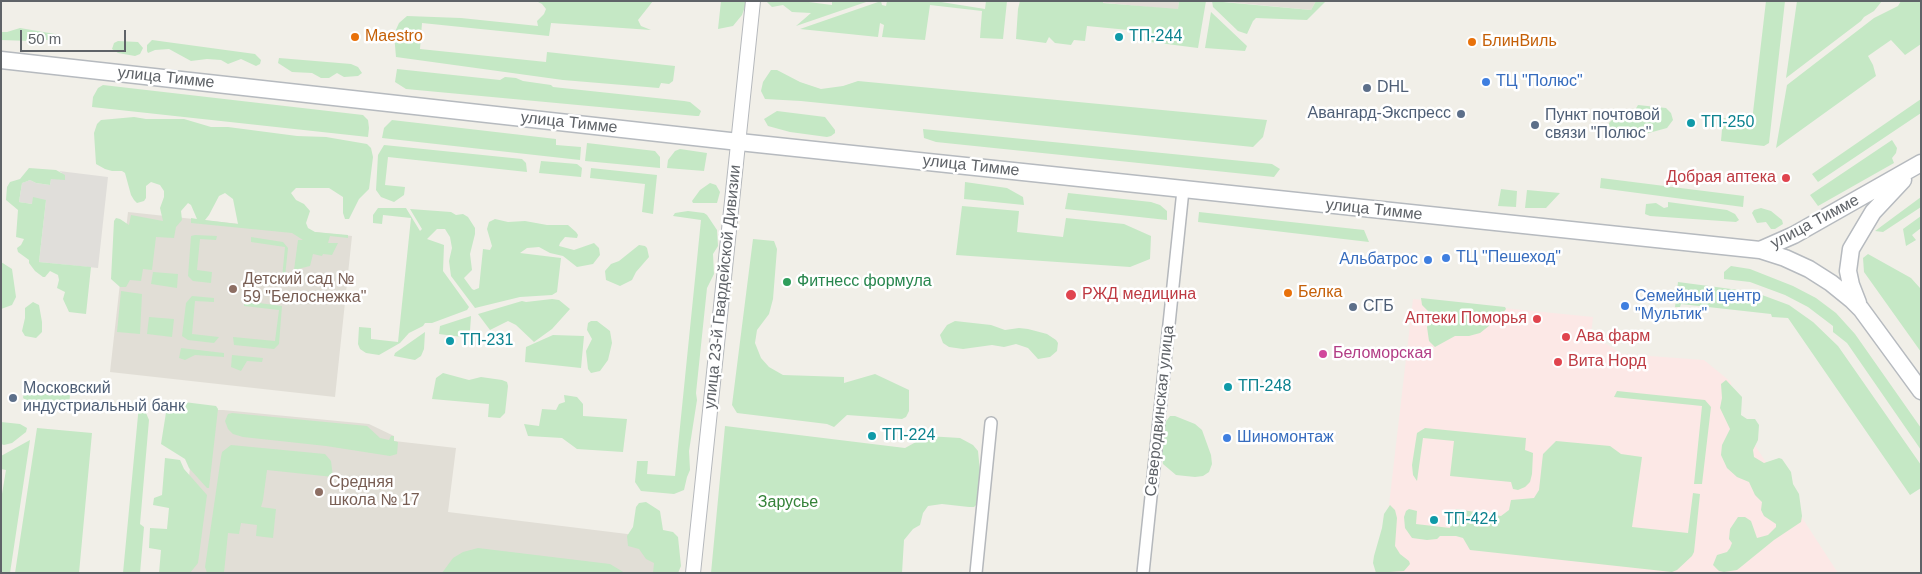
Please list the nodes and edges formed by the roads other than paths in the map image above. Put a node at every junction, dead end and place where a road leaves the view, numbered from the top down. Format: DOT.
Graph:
graph roads {
  1 [pos="753,1"];
  2 [pos="1,60"];
  3 [pos="739,142"];
  4 [pos="1918,165"];
  5 [pos="1183,190"];
  6 [pos="1760,250"];
  7 [pos="1861,309"];
  8 [pos="1921,391"];
  9 [pos="991,423"];
  10 [pos="692,573"];
  11 [pos="976,573"];
  12 [pos="1143,573"];
  1 -- 3 [label="street, улица 23-й Гвардейской Дивизии"];
  2 -- 3 [label="main road, улица Тимме"];
  3 -- 5 [label="main road, улица Тимме"];
  3 -- 10 [label="street, улица 23-й Гвардейской Дивизии"];
  4 -- 6 [label="main road, улица Тимме"];
  4 -- 7 [label="main road"];
  5 -- 6 [label="main road, улица Тимме"];
  5 -- 12 [label="street, Северодвинская улица"];
  6 -- 7 [label="main road"];
  7 -- 8 [label="main road"];
  9 -- 11 [label="street"];
}
